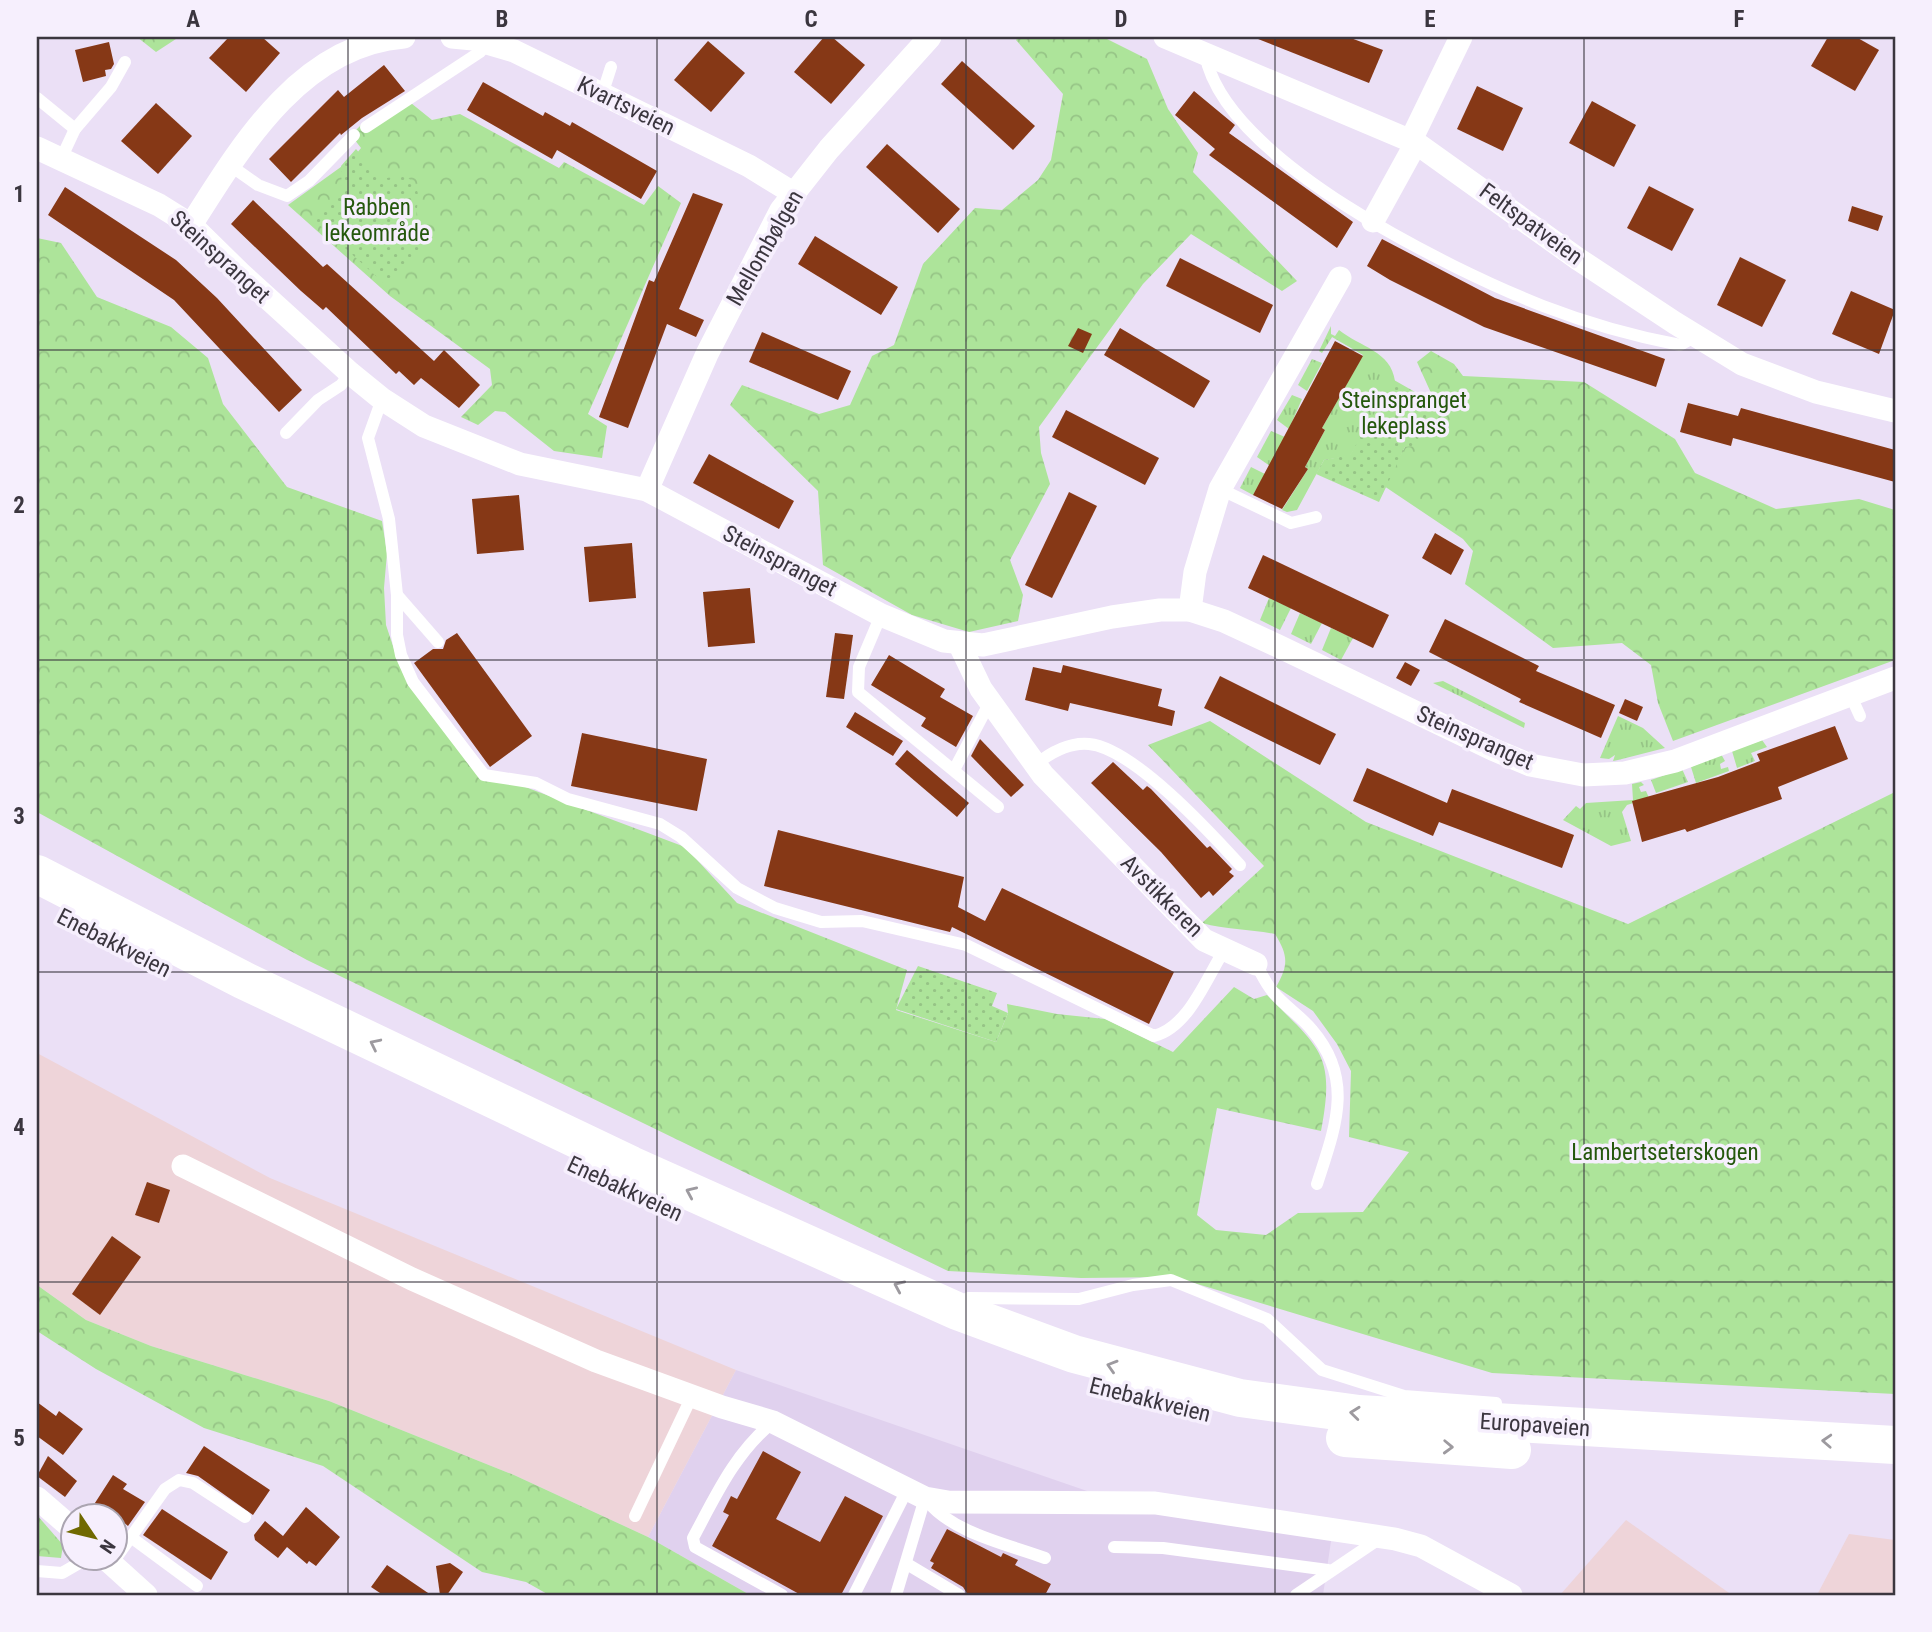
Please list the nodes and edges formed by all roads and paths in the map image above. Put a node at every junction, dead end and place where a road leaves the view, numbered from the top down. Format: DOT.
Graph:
graph roads {
  1 [pos="404,37"];
  2 [pos="452,37"];
  3 [pos="930,37"];
  4 [pos="1165,37"];
  5 [pos="1461,37"];
  6 [pos="488,43"];
  7 [pos="1205,53"];
  8 [pos="125,62"];
  9 [pos="611,67"];
  10 [pos="602,94"];
  11 [pos="37,98"];
  12 [pos="366,127"];
  13 [pos="75,129"];
  14 [pos="354,135"];
  15 [pos="1414,142"];
  16 [pos="37,148"];
  17 [pos="61,159"];
  18 [pos="231,166"];
  19 [pos="793,192"];
  20 [pos="1373,222"];
  21 [pos="191,225"];
  22 [pos="1340,278"];
  23 [pos="1696,336"];
  24 [pos="350,373"];
  25 [pos="382,399"];
  26 [pos="1895,411"];
  27 [pos="286,433"];
  28 [pos="1220,489"];
  29 [pos="648,490"];
  30 [pos="1316,517"];
  31 [pos="397,595"];
  32 [pos="1190,610"];
  33 [pos="881,615"];
  34 [pos="438,642"];
  35 [pos="959,643"];
  36 [pos="1895,678"];
  37 [pos="1850,694"];
  38 [pos="990,702"];
  39 [pos="1860,716"];
  40 [pos="1035,765"];
  41 [pos="954,770"];
  42 [pos="998,807"];
  43 [pos="1240,865"];
  44 [pos="37,874"];
  45 [pos="37,904"];
  46 [pos="1225,950"];
  47 [pos="1255,964"];
  48 [pos="183,1167"];
  49 [pos="1317,1184"];
  50 [pos="957,1311"];
  51 [pos="1178,1383"];
  52 [pos="692,1396"];
  53 [pos="1510,1404"];
  54 [pos="1235,1421"];
  55 [pos="773,1422"];
  56 [pos="1895,1446"];
  57 [pos="1895,1471"];
  58 [pos="917,1493"];
  59 [pos="37,1497"];
  60 [pos="635,1516"];
  61 [pos="245,1517"];
  62 [pos="60,1518"];
  63 [pos="1383,1537"];
  64 [pos="132,1538"];
  65 [pos="1114,1547"];
  66 [pos="1045,1558"];
  67 [pos="907,1564"];
  68 [pos="1328,1570"];
  69 [pos="37,1571"];
  70 [pos="65,1572"];
  71 [pos="121,1572"];
  72 [pos="197,1586"];
  73 [pos="146,1595"];
  74 [pos="782,1595"];
  75 [pos="854,1595"];
  76 [pos="896,1595"];
  77 [pos="959,1595"];
  78 [pos="1296,1595"];
  79 [pos="1511,1595"];
  1 -- 18 [label="street"];
  2 -- 6 [label="street, Kvartsveien"];
  3 -- 19 [label="street, Mellombølgen"];
  4 -- 7 [label="street, Feltspatveien"];
  5 -- 15 [label="street"];
  6 -- 10 [label="street, Kvartsveien"];
  6 -- 12 [label="lane"];
  7 -- 15 [label="street, Feltspatveien"];
  7 -- 20 [label="lane"];
  8 -- 13 [label="lane"];
  9 -- 10 [label="lane"];
  10 -- 19 [label="street, Kvartsveien"];
  11 -- 13 [label="lane"];
  13 -- 17 [label="lane"];
  14 -- 18 [label="lane"];
  15 -- 20 [label="street"];
  15 -- 23 [label="street, Feltspatveien"];
  16 -- 17 [label="street, Steinspranget"];
  17 -- 21 [label="street, Steinspranget"];
  18 -- 21 [label="street"];
  19 -- 29 [label="street, Mellombølgen"];
  20 -- 23 [label="lane"];
  21 -- 24 [label="street, Steinspranget"];
  22 -- 28 [label="street"];
  23 -- 26 [label="street, Feltspatveien"];
  24 -- 25 [label="street, Steinspranget"];
  24 -- 27 [label="lane"];
  25 -- 29 [label="street, Steinspranget"];
  25 -- 31 [label="lane"];
  28 -- 30 [label="lane"];
  28 -- 32 [label="street"];
  29 -- 33 [label="street, Steinspranget"];
  31 -- 34 [label="lane"];
  31 -- 46 [label="lane"];
  32 -- 35 [label="street, Steinspranget"];
  32 -- 37 [label="street, Steinspranget"];
  33 -- 35 [label="street, Steinspranget"];
  33 -- 41 [label="lane"];
  35 -- 38 [label="street, Avstikkeren"];
  36 -- 37 [label="street, Steinspranget"];
  37 -- 39 [label="lane"];
  38 -- 40 [label="street, Avstikkeren"];
  38 -- 41 [label="lane"];
  40 -- 43 [label="lane"];
  40 -- 46 [label="street, Avstikkeren"];
  41 -- 42 [label="lane"];
  50 -- 44 [label="highway, Enebakkveien, one-way"];
  45 -- 54 [label="highway, Enebakkveien"];
  46 -- 47 [label="street, Avstikkeren"];
  47 -- 49 [label="lane, Avstikkeren"];
  48 -- 52 [label="street"];
  51 -- 50 [label="highway, Enebakkveien, one-way"];
  50 -- 53 [label="lane"];
  56 -- 51 [label="highway, Europaveien, one-way"];
  52 -- 55 [label="street"];
  52 -- 60 [label="lane"];
  54 -- 57 [label="highway, Europaveien, one-way"];
  55 -- 58 [label="street"];
  55 -- 74 [label="lane"];
  58 -- 63 [label="street"];
  58 -- 66 [label="lane"];
  58 -- 67 [label="lane"];
  58 -- 75 [label="lane"];
  59 -- 62 [label="street"];
  61 -- 64 [label="lane"];
  63 -- 68 [label="lane"];
  63 -- 79 [label="street"];
  64 -- 72 [label="lane"];
  65 -- 68 [label="lane"];
  67 -- 76 [label="lane"];
  67 -- 77 [label="lane"];
  68 -- 78 [label="lane"];
  69 -- 70 [label="lane"];
  71 -- 73 [label="street"];
}
